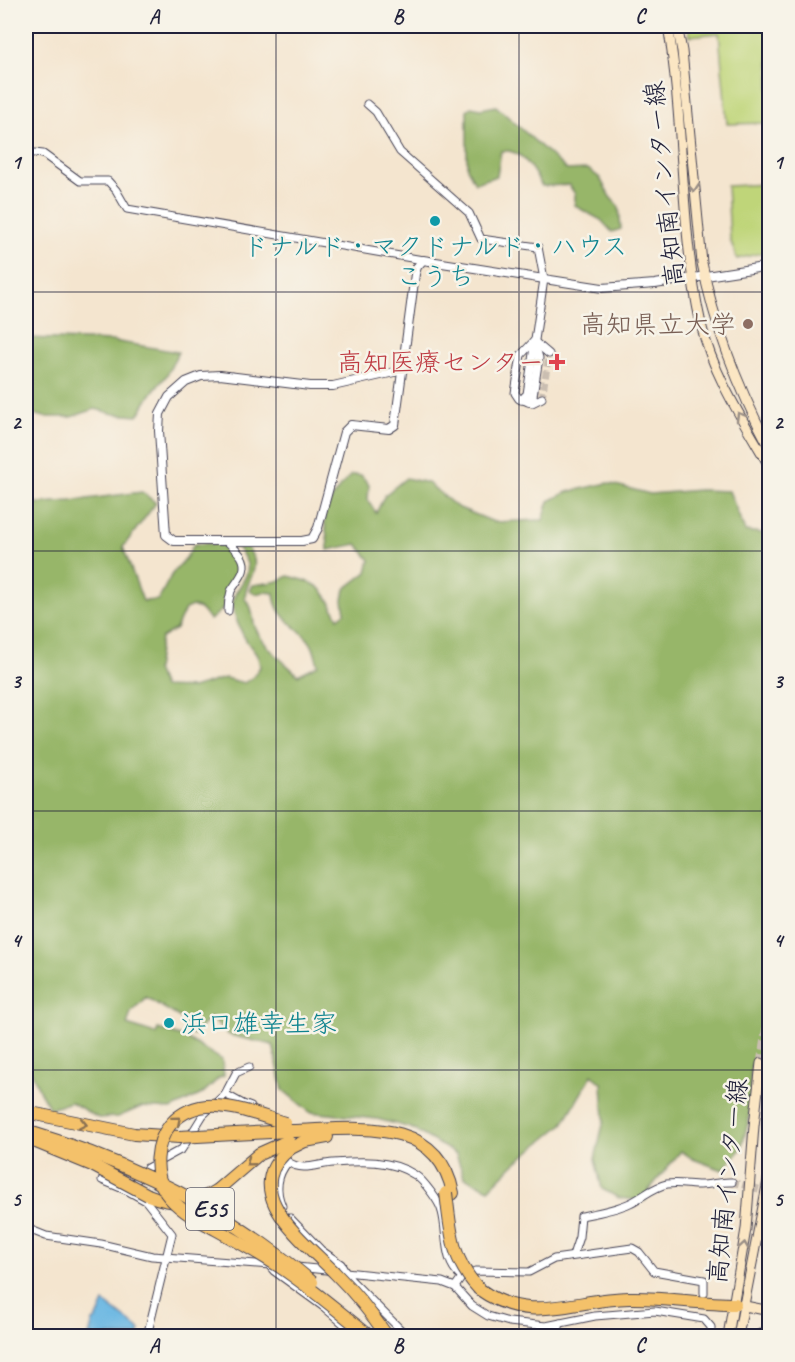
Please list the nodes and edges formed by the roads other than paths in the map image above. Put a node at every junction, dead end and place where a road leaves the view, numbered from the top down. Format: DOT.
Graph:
graph roads {
  1 [pos="668,26"];
  2 [pos="677,26"];
  3 [pos="367,104"];
  4 [pos="26,152"];
  5 [pos="423,260"];
  6 [pos="770,266"];
  7 [pos="704,276"];
  8 [pos="694,278"];
  9 [pos="544,279"];
  10 [pos="534,341"];
  11 [pos="549,354"];
  12 [pos="403,370"];
  13 [pos="542,398"];
  14 [pos="525,401"];
  15 [pos="770,448"];
  16 [pos="770,467"];
  17 [pos="227,541"];
  18 [pos="228,611"];
  19 [pos="761,1063"];
  20 [pos="249,1066"];
  21 [pos="225,1094"];
  22 [pos="26,1112"];
  23 [pos="26,1131"];
  24 [pos="289,1136"];
  25 [pos="26,1138"];
  26 [pos="288,1162"];
  27 [pos="770,1170"];
  28 [pos="102,1180"];
  29 [pos="732,1182"];
  30 [pos="128,1191"];
  31 [pos="449,1193"];
  32 [pos="26,1228"];
  33 [pos="573,1255"];
  34 [pos="167,1258"];
  35 [pos="269,1264"];
  36 [pos="346,1272"];
  37 [pos="462,1276"];
  38 [pos="455,1287"];
  39 [pos="704,1293"];
  40 [pos="739,1305"];
  41 [pos="702,1306"];
  42 [pos="770,1311"];
  43 [pos="390,1318"];
  44 [pos="700,1318"];
  45 [pos="560,1323"];
  46 [pos="770,1334"];
  47 [pos="147,1336"];
  48 [pos="366,1336"];
  49 [pos="387,1336"];
  50 [pos="407,1336"];
  51 [pos="557,1336"];
  52 [pos="711,1336"];
  53 [pos="729,1336"];
  54 [pos="738,1336"];
  55 [pos="757,1336"];
  1 -- 8 [label="main road, 高知南インター線"];
  2 -- 7 [label="main road, 高知南インター線, one-way"];
  3 -- 9 [label="street"];
  4 -- 5 [label="street"];
  5 -- 9 [label="street"];
  5 -- 12 [label="street"];
  6 -- 7 [label="street"];
  7 -- 8 [label="street"];
  7 -- 15 [label="main road, 高知南インター線"];
  8 -- 9 [label="street"];
  16 -- 8 [label="main road, 高知南インター線, one-way"];
  9 -- 10 [label="street"];
  10 -- 11 [label="street"];
  10 -- 14 [label="street"];
  10 -- 14 [label="street"];
  12 -- 17 [label="street"];
  12 -- 17 [label="street"];
  13 -- 14 [label="street"];
  17 -- 18 [label="street"];
  40 -- 19 [label="main road, 高知南インター線, one-way"];
  20 -- 21 [label="street"];
  21 -- 26 [label="street"];
  21 -- 30 [label="street"];
  22 -- 24 [label="highway, one-way, bridge"];
  23 -- 48 [label="highway, E55, bridge"];
  24 -- 25 [label="highway, one-way, bridge"];
  24 -- 31 [label="highway"];
  24 -- 31 [label="highway"];
  48 -- 24 [label="highway, one-way, bridge"];
  24 -- 49 [label="highway, bridge"];
  26 -- 36 [label="street"];
  26 -- 37 [label="street"];
  27 -- 40 [label="main road, 高知南インター線"];
  28 -- 30 [label="street"];
  29 -- 33 [label="street"];
  30 -- 34 [label="street"];
  31 -- 40 [label="highway"];
  32 -- 34 [label="street"];
  33 -- 37 [label="street"];
  33 -- 39 [label="street"];
  34 -- 35 [label="street"];
  34 -- 47 [label="street"];
  35 -- 36 [label="street"];
  35 -- 48 [label="street"];
  36 -- 38 [label="street"];
  36 -- 43 [label="street"];
  37 -- 38 [label="street"];
  38 -- 45 [label="street"];
  40 -- 42 [label="main road, 高知南インター線"];
  40 -- 53 [label="main road, 高知南インター線"];
  40 -- 54 [label="main road, 高知南インター線"];
  41 -- 44 [label="street"];
  43 -- 48 [label="street"];
  43 -- 50 [label="street"];
  44 -- 45 [label="street"];
  44 -- 52 [label="street"];
  45 -- 51 [label="street"];
  46 -- 55 [label="street"];
}
